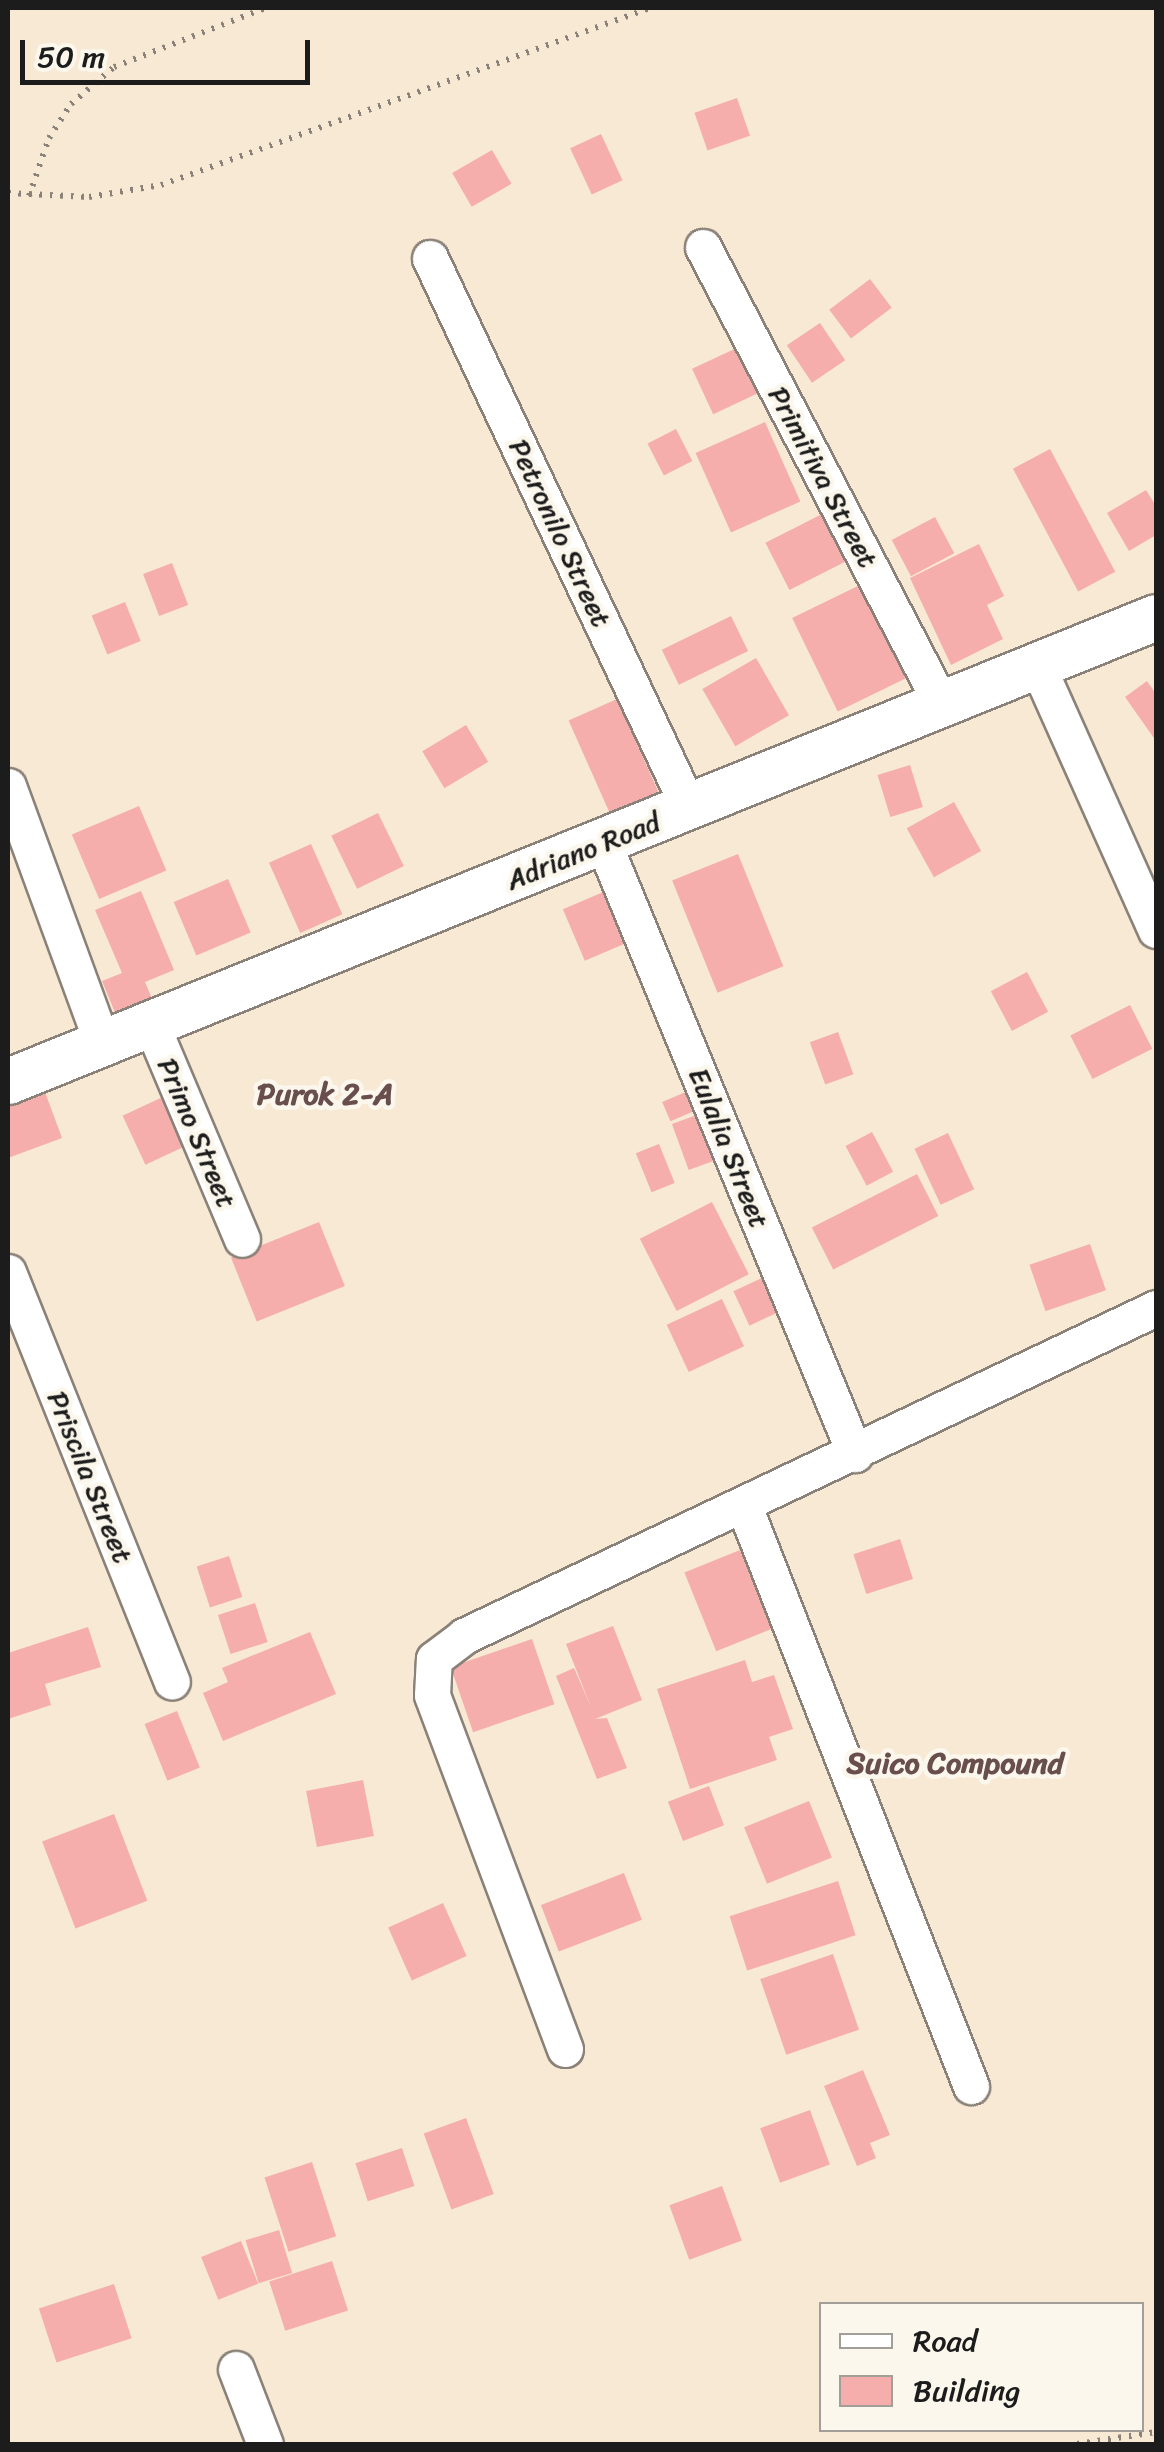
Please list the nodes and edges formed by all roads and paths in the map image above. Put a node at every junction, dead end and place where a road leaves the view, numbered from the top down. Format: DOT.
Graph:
graph roads {
  1 [pos="265,8"];
  2 [pos="650,8"];
  3 [pos="8,193"];
  4 [pos="29,196"];
  5 [pos="703,247"];
  6 [pos="430,258"];
  7 [pos="1156,616"];
  8 [pos="1039,668"];
  9 [pos="943,707"];
  10 [pos="8,786"];
  11 [pos="689,808"];
  12 [pos="602,842"];
  13 [pos="1156,930"];
  14 [pos="152,1026"];
  15 [pos="103,1046"];
  16 [pos="8,1081"];
  17 [pos="242,1240"];
  18 [pos="8,1272"];
  19 [pos="1156,1308"];
  20 [pos="855,1454"];
  21 [pos="744,1506"];
  22 [pos="172,1681"];
  23 [pos="565,2049"];
  24 [pos="971,2086"];
  25 [pos="236,2369"];
  26 [pos="1156,2432"];
  27 [pos="265,2444"];
  28 [pos="1077,2444"];
  1 -- 4 [label="path"];
  2 -- 4 [label="path"];
  3 -- 4 [label="path"];
  5 -- 9 [label="street, Primitiva Street"];
  6 -- 11 [label="street, Petronilo Street"];
  7 -- 8 [label="street, Adriano Road"];
  8 -- 9 [label="street, Adriano Road"];
  8 -- 13 [label="street"];
  9 -- 11 [label="street, Adriano Road"];
  10 -- 15 [label="street"];
  11 -- 12 [label="street, Adriano Road"];
  12 -- 14 [label="street, Adriano Road"];
  12 -- 20 [label="street, Eulalia Street"];
  14 -- 15 [label="street, Adriano Road"];
  14 -- 17 [label="street, Primo Street"];
  15 -- 16 [label="street, Adriano Road"];
  18 -- 22 [label="street, Priscila Street"];
  19 -- 20 [label="street"];
  20 -- 21 [label="street"];
  21 -- 23 [label="street"];
  21 -- 24 [label="street"];
  25 -- 27 [label="street"];
  26 -- 28 [label="path"];
}
